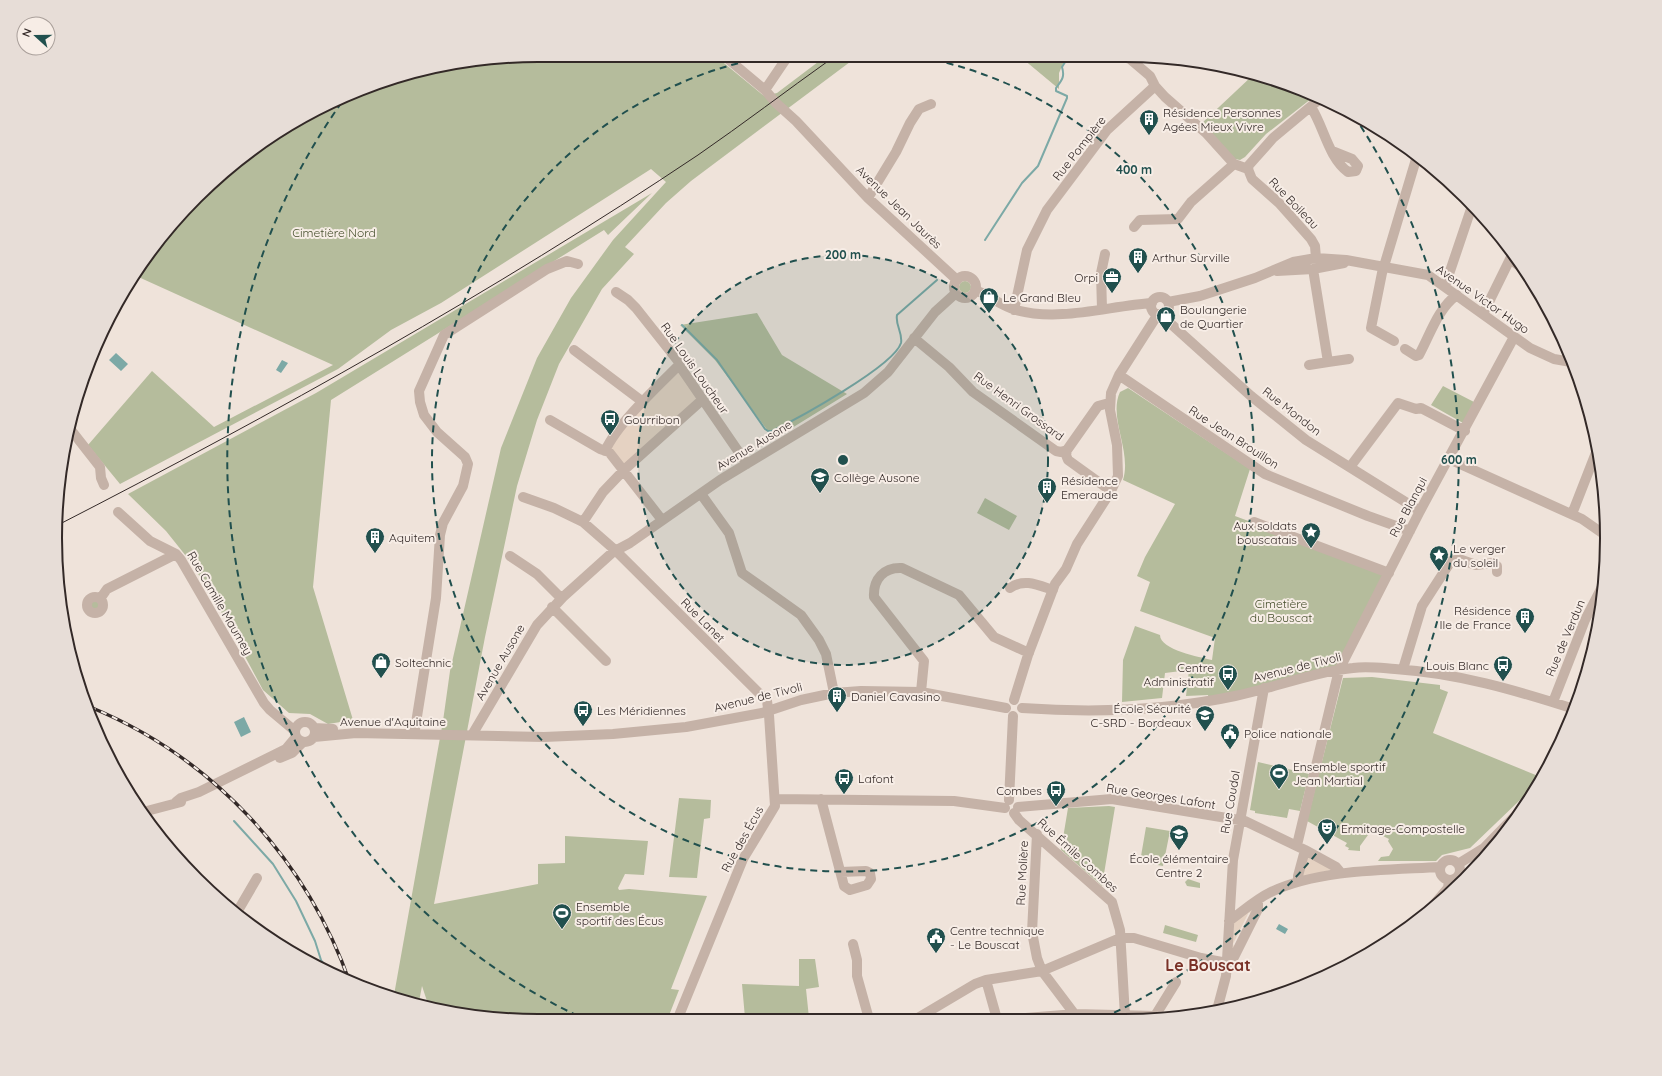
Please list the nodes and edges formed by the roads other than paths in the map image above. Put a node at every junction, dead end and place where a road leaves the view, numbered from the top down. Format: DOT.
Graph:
graph roads {
  1 [pos="732,62"];
  2 [pos="784,62"];
  3 [pos="1134,62"];
  4 [pos="1155,86"];
  5 [pos="765,90"];
  6 [pos="1316,102"];
  7 [pos="931,104"];
  8 [pos="1311,107"];
  9 [pos="1332,151"];
  10 [pos="1415,161"];
  11 [pos="1234,164"];
  12 [pos="1248,169"];
  13 [pos="868,198"];
  14 [pos="1470,211"];
  15 [pos="1134,227"];
  16 [pos="1105,254"];
  17 [pos="1316,258"];
  18 [pos="1510,259"];
  19 [pos="1346,260"];
  20 [pos="578,264"];
  21 [pos="1384,266"];
  22 [pos="1313,269"];
  23 [pos="1271,271"];
  24 [pos="957,280"];
  25 [pos="1445,286"];
  26 [pos="975,290"];
  27 [pos="616,292"];
  28 [pos="956,293"];
  29 [pos="1457,294"];
  30 [pos="1168,302"];
  31 [pos="1152,303"];
  32 [pos="1102,309"];
  33 [pos="1014,310"];
  34 [pos="1483,314"];
  35 [pos="1160,315"];
  36 [pos="1514,337"];
  37 [pos="914,338"];
  38 [pos="1394,341"];
  39 [pos="1405,349"];
  40 [pos="574,350"];
  41 [pos="1349,359"];
  42 [pos="1566,361"];
  43 [pos="1328,362"];
  44 [pos="1309,365"];
  45 [pos="679,366"];
  46 [pos="1119,375"];
  47 [pos="702,400"];
  48 [pos="643,402"];
  49 [pos="1110,403"];
  50 [pos="550,420"];
  51 [pos="1465,431"];
  52 [pos="74,433"];
  53 [pos="1067,450"];
  54 [pos="605,451"];
  55 [pos="1449,459"];
  56 [pos="1593,459"];
  57 [pos="747,464"];
  58 [pos="1350,467"];
  59 [pos="624,470"];
  60 [pos="104,485"];
  61 [pos="1112,491"];
  62 [pos="701,494"];
  63 [pos="523,497"];
  64 [pos="1420,511"];
  65 [pos="118,512"];
  66 [pos="1572,514"];
  67 [pos="662,520"];
  68 [pos="583,522"];
  69 [pos="1254,522"];
  70 [pos="1410,530"];
  71 [pos="1600,532"];
  72 [pos="615,550"];
  73 [pos="176,554"];
  74 [pos="510,556"];
  75 [pos="1497,572"];
  76 [pos="1389,573"];
  77 [pos="1010,588"];
  78 [pos="1053,590"];
  79 [pos="563,597"];
  80 [pos="100,599"];
  81 [pos="1596,599"];
  82 [pos="552,607"];
  83 [pos="1029,653"];
  84 [pos="606,661"];
  85 [pos="1403,669"];
  86 [pos="1339,670"];
  87 [pos="1264,688"];
  88 [pos="920,692"];
  89 [pos="834,693"];
  90 [pos="1014,700"];
  91 [pos="1553,702"];
  92 [pos="1569,707"];
  93 [pos="1006,708"];
  94 [pos="1022,708"];
  95 [pos="768,710"];
  96 [pos="1013,716"];
  97 [pos="443,729"];
  98 [pos="412,731"];
  99 [pos="314,732"];
  100 [pos="298,734"];
  101 [pos="473,734"];
  102 [pos="775,798"];
  103 [pos="821,799"];
  104 [pos="1012,807"];
  105 [pos="148,811"];
  106 [pos="1240,821"];
  107 [pos="1037,834"];
  108 [pos="1493,838"];
  109 [pos="1301,847"];
  110 [pos="1458,864"];
  111 [pos="1440,867"];
  112 [pos="841,872"];
  113 [pos="1342,873"];
  114 [pos="258,878"];
  115 [pos="1298,881"];
  116 [pos="1453,881"];
  117 [pos="1258,900"];
  118 [pos="239,909"];
  119 [pos="1229,922"];
  120 [pos="1120,938"];
  121 [pos="853,944"];
  122 [pos="1227,962"];
  123 [pos="1042,971"];
  124 [pos="986,980"];
  125 [pos="1176,982"];
  126 [pos="1218,1005"];
  127 [pos="1158,1013"];
  128 [pos="680,1014"];
  129 [pos="868,1014"];
  130 [pos="932,1014"];
  131 [pos="996,1014"];
  132 [pos="1075,1014"];
  133 [pos="1125,1014"];
  1 -- 5 [label="street, Avenue Jean Jaurès"];
  2 -- 5 [label="street"];
  3 -- 4 [label="street"];
  4 -- 11 [label="street"];
  4 -- 33 [label="street, Rue Pompière"];
  5 -- 13 [label="street, Avenue Jean Jaurès"];
  6 -- 8 [label="street"];
  7 -- 13 [label="street"];
  8 -- 9 [label="street"];
  8 -- 12 [label="street"];
  10 -- 21 [label="street"];
  11 -- 12 [label="street"];
  11 -- 15 [label="street"];
  12 -- 17 [label="street, Rue Boileau"];
  13 -- 24 [label="street, Avenue Jean Jaurès"];
  14 -- 25 [label="street"];
  16 -- 32 [label="street"];
  17 -- 19 [label="street, Avenue Victor Hugo"];
  17 -- 23 [label="street, Avenue Victor Hugo"];
  18 -- 34 [label="street"];
  19 -- 21 [label="street, Avenue Victor Hugo"];
  19 -- 22 [label="street"];
  20 -- 98 [label="street"];
  21 -- 25 [label="street, Avenue Victor Hugo"];
  21 -- 38 [label="street"];
  22 -- 23 [label="street"];
  22 -- 43 [label="street"];
  23 -- 30 [label="street, Avenue Victor Hugo"];
  24 -- 26 [label="street"];
  24 -- 28 [label="street"];
  25 -- 29 [label="street, Avenue Victor Hugo"];
  26 -- 28 [label="street"];
  26 -- 33 [label="street"];
  27 -- 45 [label="street, Rue Louis Loucheur"];
  28 -- 37 [label="street, Avenue Ausone"];
  29 -- 34 [label="street, Avenue Victor Hugo"];
  29 -- 39 [label="street"];
  30 -- 31 [label="street"];
  30 -- 35 [label="street"];
  31 -- 32 [label="street"];
  31 -- 35 [label="street"];
  32 -- 33 [label="street"];
  34 -- 36 [label="street, Avenue Victor Hugo"];
  35 -- 46 [label="street"];
  35 -- 58 [label="street, Rue Mondon"];
  36 -- 42 [label="street, Avenue Victor Hugo"];
  36 -- 51 [label="street, Rue Blanqui"];
  37 -- 53 [label="street, Rue Henri Grossard"];
  37 -- 57 [label="street, Avenue Ausone"];
  40 -- 48 [label="street"];
  41 -- 43 [label="street"];
  43 -- 44 [label="street"];
  45 -- 47 [label="street, Rue Louis Loucheur"];
  45 -- 48 [label="street"];
  46 -- 49 [label="street"];
  46 -- 70 [label="street, Rue Jean Brouillon"];
  47 -- 57 [label="street, Rue Louis Loucheur"];
  47 -- 59 [label="street"];
  48 -- 54 [label="street"];
  49 -- 53 [label="street"];
  49 -- 61 [label="street"];
  50 -- 54 [label="street"];
  51 -- 55 [label="street, Rue Blanqui"];
  51 -- 58 [label="street"];
  52 -- 60 [label="street"];
  53 -- 61 [label="street, Rue Henri Grossard"];
  54 -- 59 [label="street"];
  55 -- 64 [label="street, Rue Blanqui"];
  55 -- 66 [label="street"];
  56 -- 66 [label="street"];
  57 -- 62 [label="street, Avenue Ausone"];
  58 -- 64 [label="street, Rue Mondon"];
  59 -- 67 [label="street"];
  59 -- 68 [label="street"];
  61 -- 78 [label="street"];
  62 -- 67 [label="street, Avenue Ausone"];
  62 -- 89 [label="street"];
  63 -- 68 [label="street, Rue Lanet"];
  64 -- 70 [label="street, Rue Blanqui"];
  65 -- 73 [label="street, Rue Camille Maumey"];
  66 -- 71 [label="street"];
  67 -- 72 [label="street, Avenue Ausone"];
  68 -- 72 [label="street, Rue Lanet"];
  69 -- 76 [label="street"];
  70 -- 76 [label="street, Rue Blanqui"];
  72 -- 79 [label="street, Avenue Ausone"];
  72 -- 95 [label="street, Rue Lanet"];
  73 -- 80 [label="street"];
  73 -- 100 [label="street, Rue Camille Maumey"];
  74 -- 79 [label="street"];
  75 -- 85 [label="street"];
  76 -- 86 [label="street, Rue Blanqui"];
  77 -- 78 [label="street"];
  78 -- 83 [label="street"];
  79 -- 82 [label="street, Avenue Ausone"];
  81 -- 91 [label="street, Rue de Verdun"];
  82 -- 84 [label="street"];
  82 -- 101 [label="street, Avenue Ausone"];
  83 -- 88 [label="street"];
  83 -- 90 [label="street"];
  85 -- 86 [label="street, Avenue de Tivoli"];
  85 -- 91 [label="street, Avenue de Tivoli"];
  86 -- 87 [label="street, Avenue de Tivoli"];
  86 -- 109 [label="street, Rue Blanqui"];
  87 -- 94 [label="street, Avenue de Tivoli"];
  87 -- 106 [label="street, Rue Coudol"];
  88 -- 89 [label="street, Avenue de Tivoli"];
  88 -- 93 [label="street, Avenue de Tivoli"];
  89 -- 95 [label="street, Avenue de Tivoli"];
  90 -- 93 [label="street"];
  90 -- 94 [label="street"];
  91 -- 92 [label="street, Avenue de Tivoli"];
  93 -- 96 [label="street"];
  94 -- 96 [label="street"];
  95 -- 101 [label="street, Avenue de Tivoli"];
  95 -- 102 [label="street, Rue des Écus"];
  96 -- 104 [label="street"];
  97 -- 98 [label="street, Avenue d'Aquitaine"];
  97 -- 101 [label="street, Avenue de Tivoli"];
  98 -- 99 [label="street, Avenue d'Aquitaine"];
  98 -- 101 [label="street, Avenue d'Aquitaine"];
  99 -- 100 [label="street"];
  99 -- 100 [label="street"];
  100 -- 105 [label="street"];
  102 -- 103 [label="street, Rue Georges Lafont"];
  102 -- 128 [label="street, Rue des Écus"];
  103 -- 104 [label="street, Rue Georges Lafont"];
  103 -- 112 [label="street"];
  104 -- 106 [label="street, Rue Georges Lafont"];
  104 -- 107 [label="street, Rue Émile Combes"];
  106 -- 109 [label="street, Rue Georges Lafont"];
  106 -- 119 [label="street, Rue Coudol"];
  107 -- 120 [label="street, Rue Émile Combes"];
  107 -- 123 [label="street, Rue Molière"];
  108 -- 110 [label="street"];
  109 -- 113 [label="street, Rue Georges Lafont"];
  109 -- 115 [label="street, Rue Blanqui"];
  110 -- 111 [label="street"];
  110 -- 116 [label="street"];
  111 -- 113 [label="street"];
  111 -- 116 [label="street"];
  113 -- 115 [label="street"];
  114 -- 118 [label="street"];
  115 -- 117 [label="street"];
  117 -- 119 [label="street"];
  117 -- 122 [label="street"];
  119 -- 122 [label="street, Rue Coudol"];
  120 -- 122 [label="street"];
  120 -- 123 [label="street"];
  120 -- 133 [label="street, Rue Émile Combes"];
  121 -- 129 [label="street"];
  122 -- 126 [label="street"];
  123 -- 124 [label="street"];
  123 -- 132 [label="street, Rue Molière"];
  124 -- 130 [label="street"];
  124 -- 131 [label="street"];
  125 -- 127 [label="street"];
}
